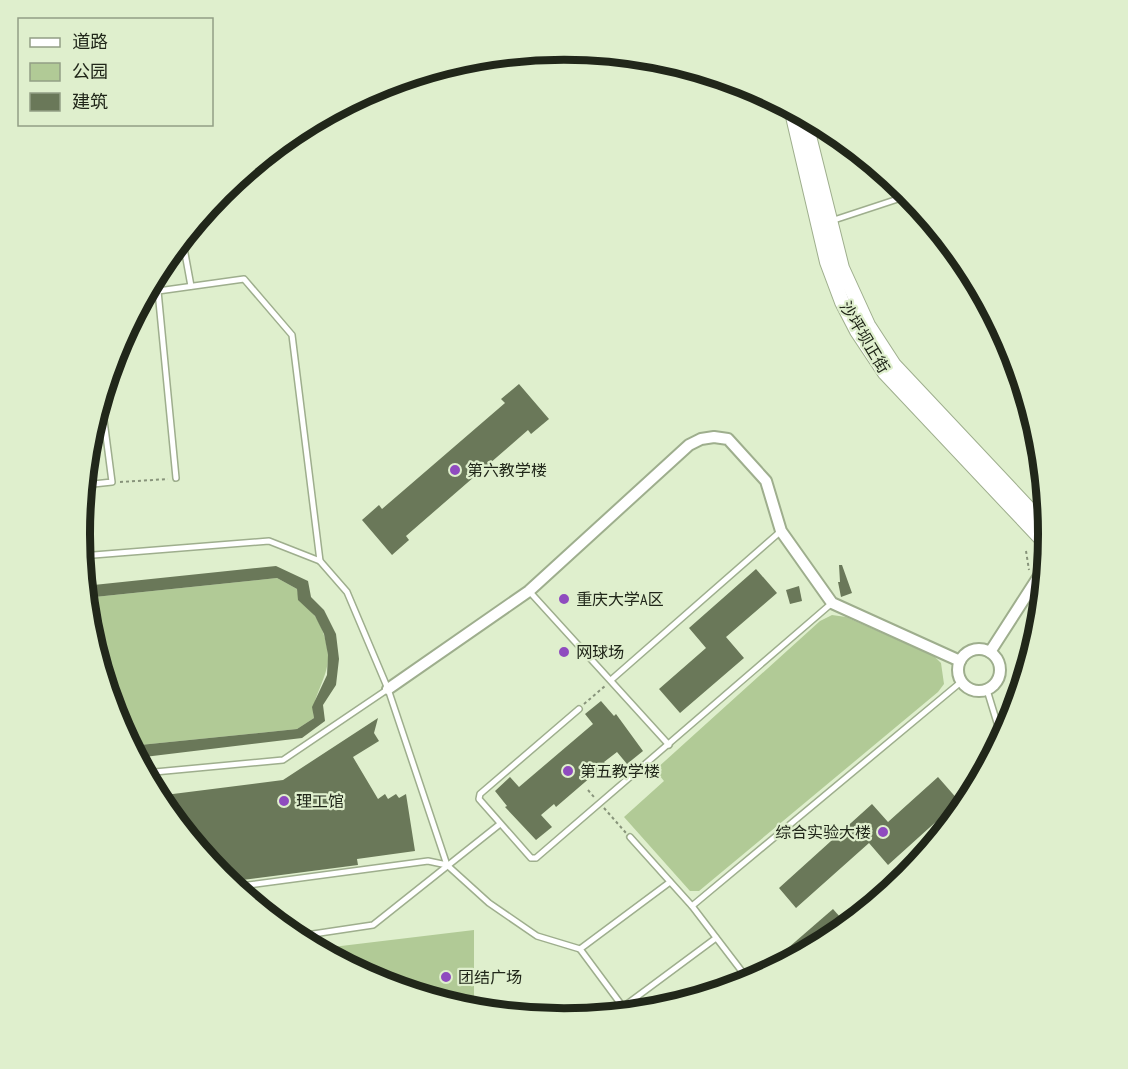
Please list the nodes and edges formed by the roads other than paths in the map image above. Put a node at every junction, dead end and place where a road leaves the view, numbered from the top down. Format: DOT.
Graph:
graph roads {
  1 [pos="794,120"];
  2 [pos="807,127"];
  3 [pos="899,198"];
  4 [pos="830,221"];
  5 [pos="184,251"];
  6 [pos="191,286"];
  7 [pos="104,420"];
  8 [pos="176,478"];
  9 [pos="93,484"];
  10 [pos="1037,518"];
  11 [pos="781,531"];
  12 [pos="1038,535"];
  13 [pos="90,555"];
  14 [pos="320,561"];
  15 [pos="1035,582"];
  16 [pos="529,591"];
  17 [pos="832,603"];
  18 [pos="990,652"];
  19 [pos="960,661"];
  20 [pos="611,680"];
  21 [pos="961,682"];
  22 [pos="388,689"];
  23 [pos="987,690"];
  24 [pos="579,709"];
  25 [pos="998,726"];
  26 [pos="669,745"];
  27 [pos="153,772"];
  28 [pos="500,824"];
  29 [pos="630,837"];
  30 [pos="447,865"];
  31 [pos="670,882"];
  32 [pos="245,885"];
  33 [pos="692,906"];
  34 [pos="309,935"];
  35 [pos="716,938"];
  36 [pos="580,949"];
  37 [pos="744,974"];
  38 [pos="630,1004"];
  39 [pos="620,1006"];
  1 -- 12 [label="main road, 沙坪坝正街"];
  2 -- 4 [label="main road, 沙坪坝正街"];
  3 -- 4 [label="lane"];
  4 -- 10 [label="main road, 沙坪坝正街"];
  5 -- 6 [label="lane"];
  6 -- 8 [label="lane"];
  6 -- 14 [label="lane"];
  7 -- 9 [label="lane"];
  11 -- 16 [label="street"];
  11 -- 17 [label="street"];
  11 -- 20 [label="lane"];
  13 -- 14 [label="lane"];
  14 -- 22 [label="lane"];
  15 -- 18 [label="street"];
  16 -- 20 [label="lane"];
  16 -- 22 [label="street"];
  17 -- 19 [label="street"];
  17 -- 26 [label="lane"];
  18 -- 19 [label="street"];
  18 -- 23 [label="street"];
  19 -- 21 [label="street"];
  20 -- 26 [label="lane"];
  21 -- 23 [label="street"];
  21 -- 33 [label="lane"];
  22 -- 27 [label="lane"];
  22 -- 30 [label="lane"];
  23 -- 25 [label="lane"];
  24 -- 28 [label="lane"];
  26 -- 28 [label="lane"];
  28 -- 30 [label="lane"];
  29 -- 31 [label="lane"];
  30 -- 32 [label="lane"];
  30 -- 34 [label="lane"];
  30 -- 36 [label="lane"];
  31 -- 33 [label="lane"];
  31 -- 36 [label="lane"];
  33 -- 35 [label="lane"];
  35 -- 37 [label="lane"];
  35 -- 38 [label="lane"];
  36 -- 39 [label="lane"];
}
